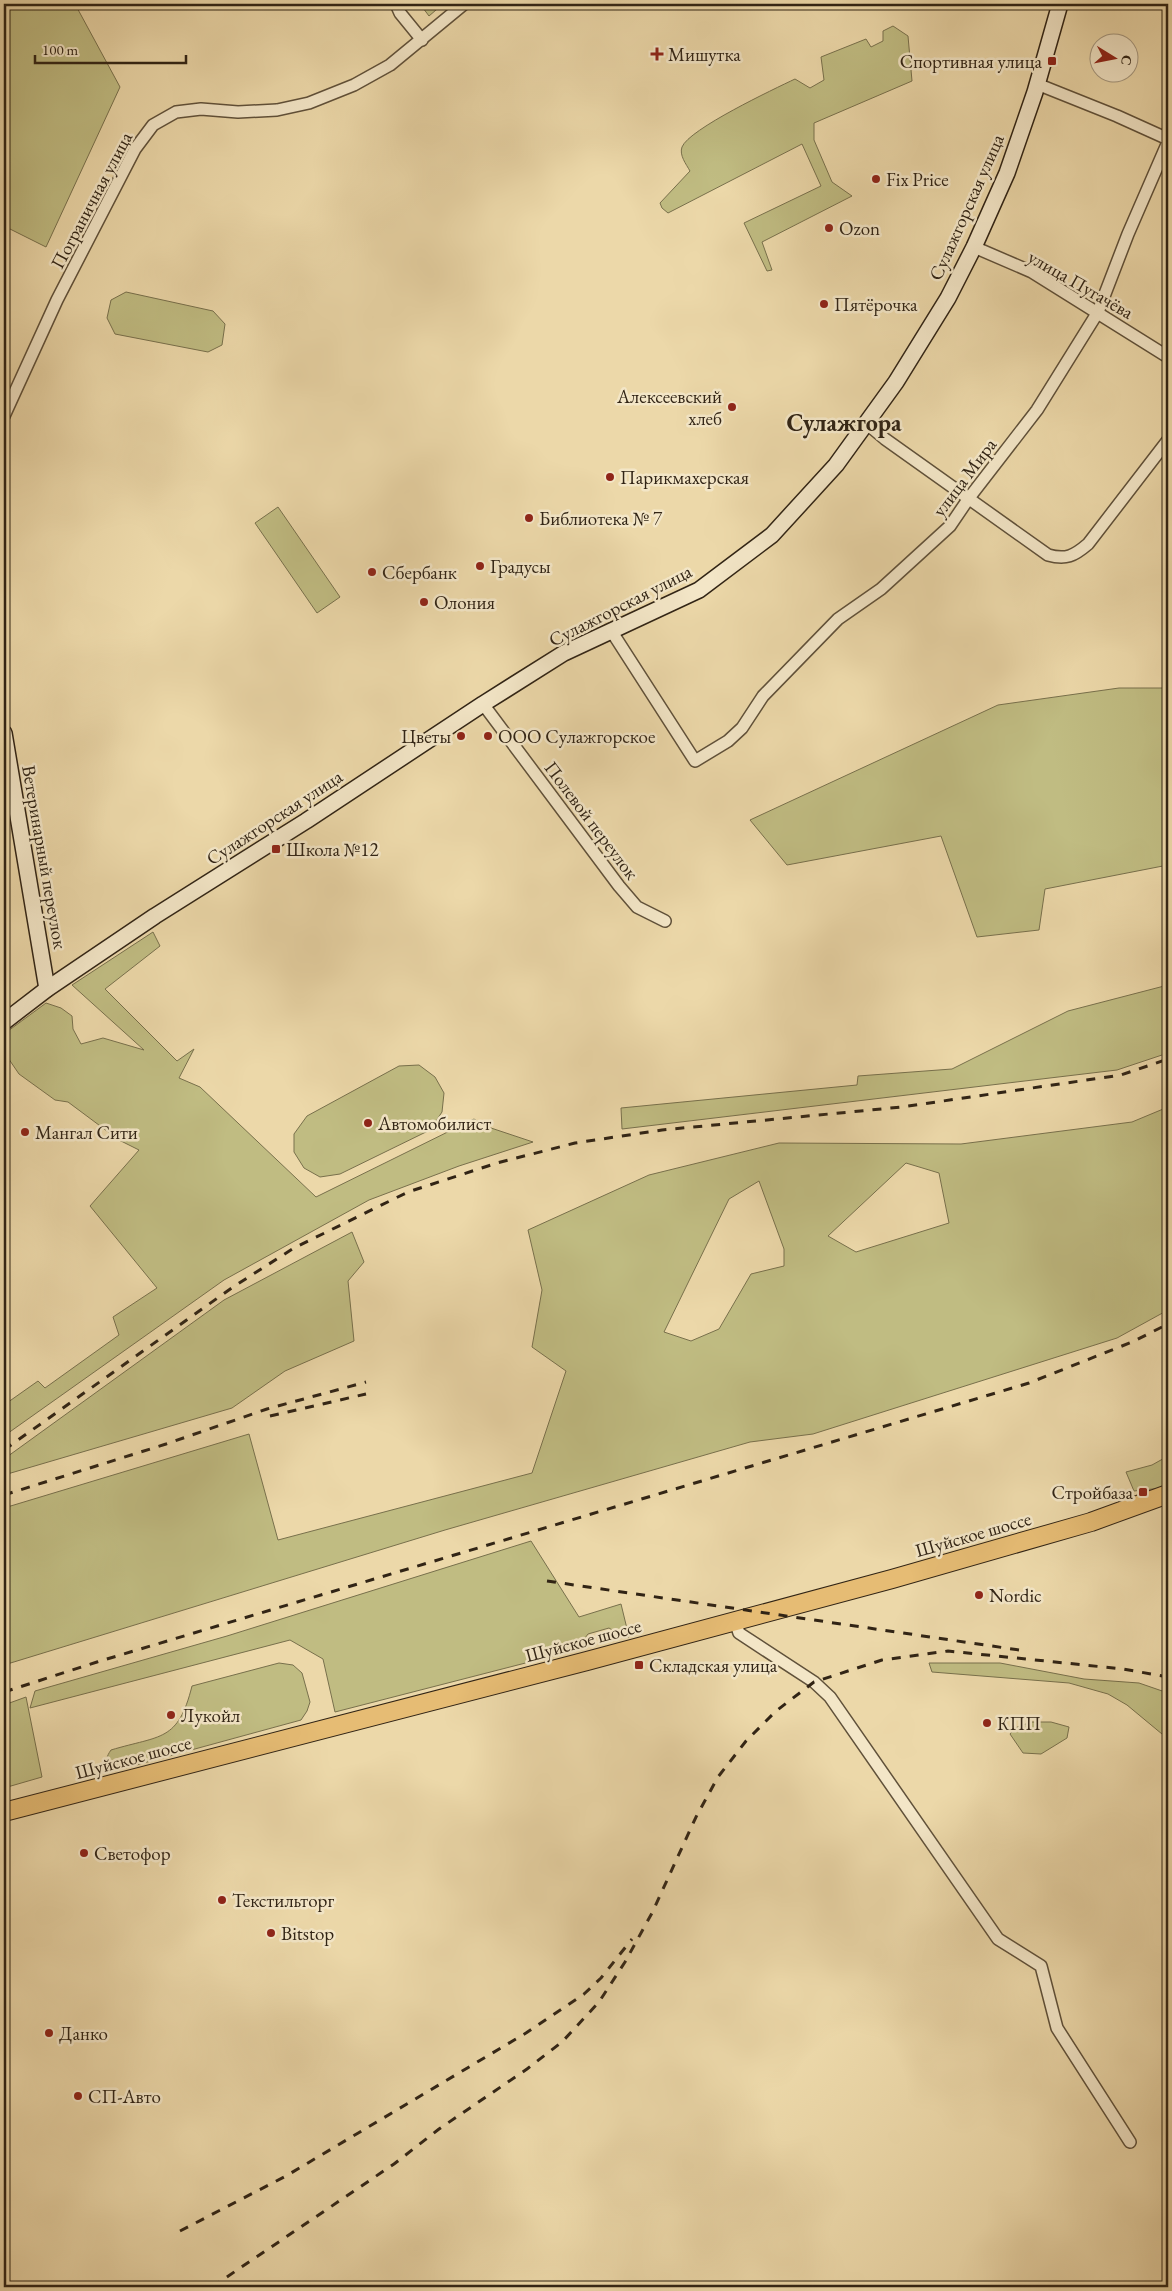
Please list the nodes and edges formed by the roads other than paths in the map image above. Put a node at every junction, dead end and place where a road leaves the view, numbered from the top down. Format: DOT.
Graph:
graph roads {
  1 [pos="396,4"];
  2 [pos="464,4"];
  3 [pos="1060,4"];
  4 [pos="422,40"];
  5 [pos="1037,84"];
  6 [pos="1168,140"];
  7 [pos="974,247"];
  8 [pos="1098,312"];
  9 [pos="1168,357"];
  10 [pos="4,416"];
  11 [pos="866,423"];
  12 [pos="1168,440"];
  13 [pos="969,498"];
  14 [pos="612,632"];
  15 [pos="483,704"];
  16 [pos="4,733"];
  17 [pos="665,921"];
  18 [pos="48,989"];
  19 [pos="4,1022"];
  20 [pos="1168,1494"];
  21 [pos="735,1621"];
  22 [pos="4,1812"];
  23 [pos="1130,2142"];
  1 -- 4 [label="street"];
  2 -- 4 [label="street, Пограничная улица"];
  3 -- 5 [label="main road, Сулажгорская улица"];
  4 -- 10 [label="street, Пограничная улица"];
  5 -- 6 [label="street"];
  5 -- 7 [label="main road, Сулажгорская улица"];
  6 -- 8 [label="street, улица Мира"];
  7 -- 8 [label="street, улица Пугачёва"];
  7 -- 11 [label="main road, Сулажгорская улица"];
  8 -- 9 [label="street, улица Пугачёва"];
  8 -- 13 [label="street, улица Мира"];
  11 -- 13 [label="street"];
  11 -- 14 [label="main road, Сулажгорская улица"];
  12 -- 13 [label="street"];
  13 -- 14 [label="street, улица Мира"];
  14 -- 15 [label="main road, Сулажгорская улица"];
  15 -- 17 [label="street, Полевой переулок"];
  15 -- 18 [label="main road, Сулажгорская улица"];
  16 -- 18 [label="main road, Ветеринарный переулок"];
  18 -- 19 [label="main road, Сулажгорская улица"];
  20 -- 21 [label="main road, Шуйское шоссе"];
  21 -- 22 [label="main road, Шуйское шоссе"];
  21 -- 23 [label="street"];
}
